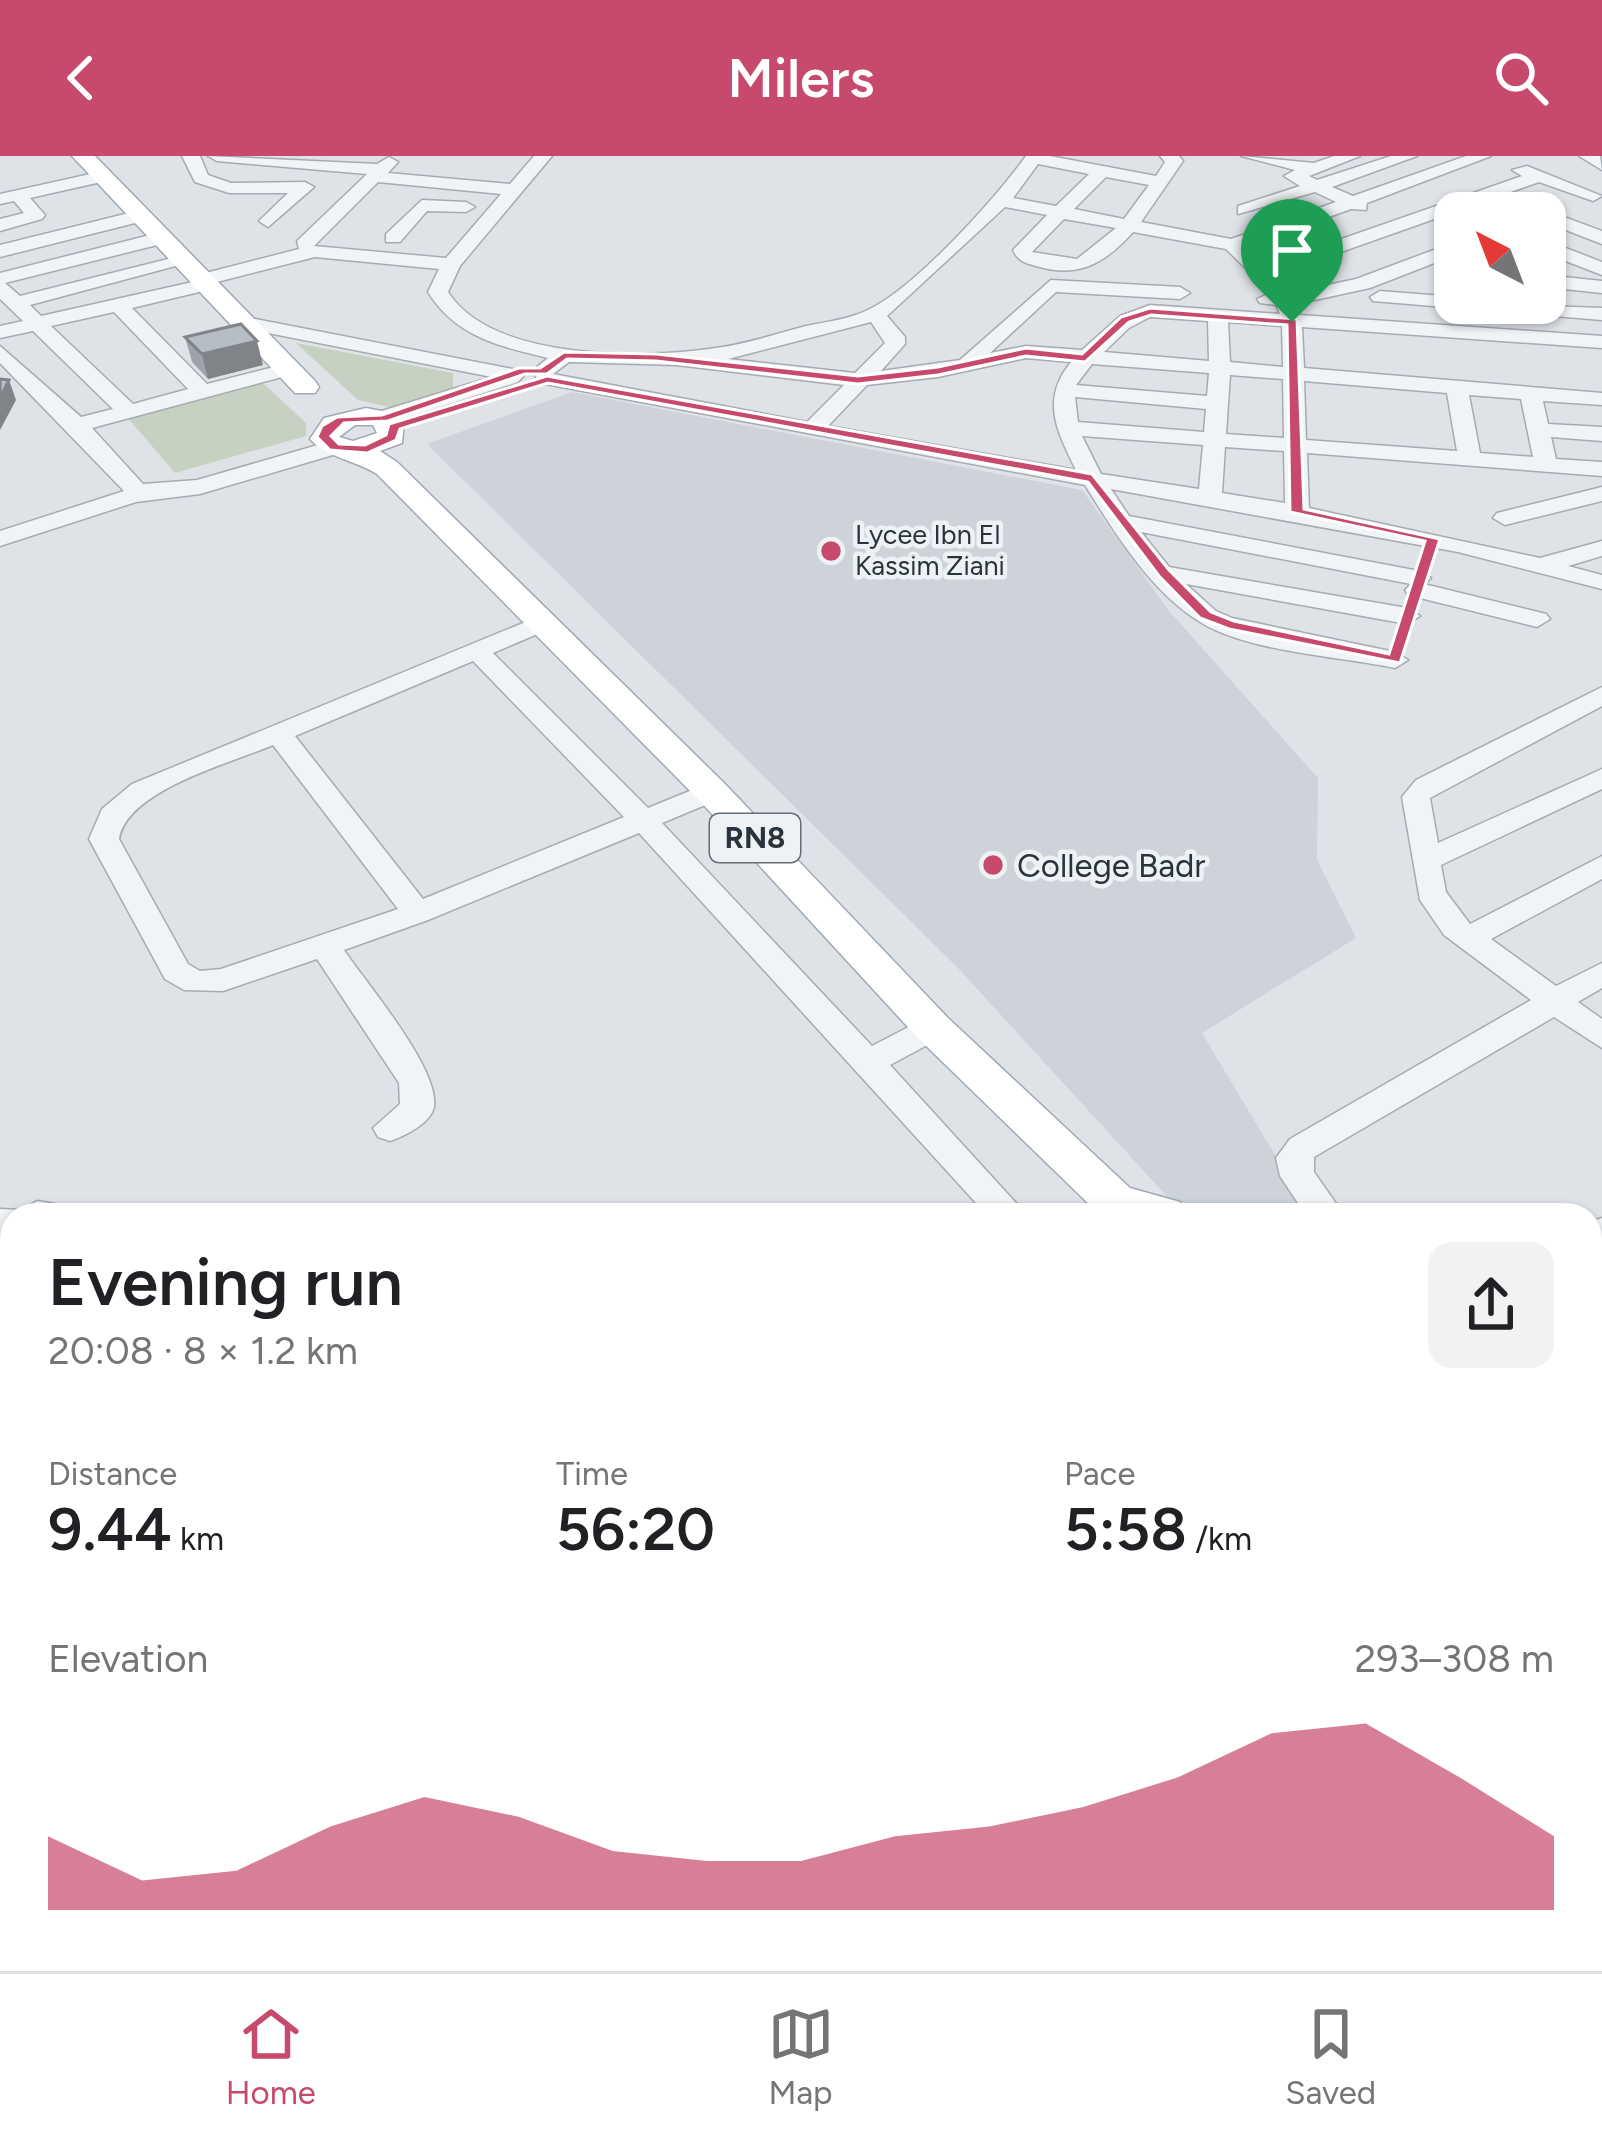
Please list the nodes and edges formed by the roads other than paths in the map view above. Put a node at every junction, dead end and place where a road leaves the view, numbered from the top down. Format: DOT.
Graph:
graph roads {
  1 [pos="191,156"];
  2 [pos="217,156"];
  3 [pos="543,156"];
  4 [pos="1169,156"];
  5 [pos="1250,156"];
  6 [pos="1352,156"];
  7 [pos="1408,156"];
  8 [pos="1484,156"];
  9 [pos="1588,156"];
  10 [pos="232,157"];
  11 [pos="1034,157"];
  12 [pos="270,158"];
  13 [pos="323,160"];
  14 [pos="84,164"];
  15 [pos="1602,165"];
  16 [pos="384,168"];
  17 [pos="1103,170"];
  18 [pos="1537,176"];
  19 [pos="1315,177"];
  20 [pos="1161,182"];
  21 [pos="229,188"];
  22 [pos="516,190"];
  23 [pos="9,197"];
  24 [pos="1224,197"];
  25 [pos="1594,200"];
  26 [pos="1001,201"];
  27 [pos="1350,201"];
  28 [pos="346,207"];
  29 [pos="368,208"];
  30 [pos="391,210"];
  31 [pos="498,211"];
  32 [pos="1244,211"];
  33 [pos="414,212"];
  34 [pos="1064,212"];
  35 [pos="141,216"];
  36 [pos="268,220"];
  37 [pos="1566,223"];
  38 [pos="1127,224"];
  39 [pos="1399,224"];
  40 [pos="0,225"];
  41 [pos="162,238"];
  42 [pos="393,238"];
  43 [pos="1434,238"];
  44 [pos="1602,238"];
  45 [pos="35,242"];
  46 [pos="1232,245"];
  47 [pos="310,248"];
  48 [pos="0,251"];
  49 [pos="1566,254"];
  50 [pos="1434,256"];
  51 [pos="59,264"];
  52 [pos="451,264"];
  53 [pos="1602,269"];
  54 [pos="1268,272"];
  55 [pos="1396,272"];
  56 [pos="199,274"];
  57 [pos="1434,274"];
  58 [pos="0,283"];
  59 [pos="1566,283"];
  60 [pos="1602,287"];
  61 [pos="1376,288"];
  62 [pos="1434,298"];
  63 [pos="19,302"];
  64 [pos="118,304"];
  65 [pos="1566,310"];
  66 [pos="1290,311"];
  67 [pos="1602,314"];
  68 [pos="875,315"];
  69 [pos="1218,315"];
  70 [pos="39,323"];
  71 [pos="1472,324"];
  72 [pos="1539,324"];
  73 [pos="469,329"];
  74 [pos="0,332"];
  75 [pos="246,333"];
  76 [pos="1474,334"];
  77 [pos="1542,339"];
  78 [pos="1602,342"];
  79 [pos="1371,349"];
  80 [pos="0,352"];
  81 [pos="564,356"];
  82 [pos="427,357"];
  83 [pos="1085,358"];
  84 [pos="677,359"];
  85 [pos="967,364"];
  86 [pos="1220,368"];
  87 [pos="545,375"];
  88 [pos="1295,375"];
  89 [pos="298,378"];
  90 [pos="515,380"];
  91 [pos="858,380"];
  92 [pos="1457,386"];
  93 [pos="1063,390"];
  94 [pos="202,391"];
  95 [pos="1532,393"];
  96 [pos="1602,399"];
  97 [pos="1216,403"];
  98 [pos="127,410"];
  99 [pos="77,425"];
  100 [pos="1065,428"];
  101 [pos="1538,430"];
  102 [pos="811,431"];
  103 [pos="1602,434"];
  104 [pos="362,436"];
  105 [pos="1214,441"];
  106 [pos="1295,448"];
  107 [pos="1470,460"];
  108 [pos="1546,465"];
  109 [pos="1602,469"];
  110 [pos="1092,478"];
  111 [pos="1602,494"];
  112 [pos="141,496"];
  113 [pos="1210,497"];
  114 [pos="1297,512"];
  115 [pos="1505,518"];
  116 [pos="1124,522"];
  117 [pos="0,539"];
  118 [pos="1432,539"];
  119 [pos="1602,548"];
  120 [pos="1540,566"];
  121 [pos="1164,573"];
  122 [pos="1602,582"];
  123 [pos="1418,584"];
  124 [pos="1407,616"];
  125 [pos="1537,619"];
  126 [pos="540,624"];
  127 [pos="477,651"];
  128 [pos="1601,696"];
  129 [pos="279,734"];
  130 [pos="1602,778"];
  131 [pos="712,792"];
  132 [pos="643,820"];
  133 [pos="1425,861"];
  134 [pos="1602,866"];
  135 [pos="417,913"];
  136 [pos="1468,938"];
  137 [pos="325,946"];
  138 [pos="1602,974"];
  139 [pos="1556,1001"];
  140 [pos="933,1028"];
  141 [pos="1602,1036"];
  142 [pos="868,1062"];
  143 [pos="390,1128"];
  144 [pos="998,1203"];
  145 [pos="1122,1203"];
  146 [pos="1317,1203"];
  1 -- 21 [label="street"];
  2 -- 10 [label="street"];
  3 -- 22 [label="street"];
  4 -- 20 [label="street"];
  5 -- 19 [label="street"];
  6 -- 19 [label="street"];
  7 -- 19 [label="street"];
  8 -- 18 [label="street"];
  8 -- 27 [label="street"];
  9 -- 15 [label="street"];
  10 -- 12 [label="street"];
  11 -- 17 [label="street"];
  11 -- 26 [label="street"];
  12 -- 13 [label="street"];
  13 -- 16 [label="street"];
  14 -- 23 [label="street"];
  14 -- 35 [label="main road, RN8"];
  16 -- 22 [label="street"];
  16 -- 28 [label="street"];
  17 -- 20 [label="street"];
  17 -- 34 [label="street"];
  18 -- 25 [label="street"];
  18 -- 39 [label="street"];
  19 -- 24 [label="street"];
  19 -- 27 [label="street"];
  19 -- 32 [label="street"];
  20 -- 38 [label="street"];
  21 -- 36 [label="street"];
  21 -- 36 [label="street"];
  22 -- 31 [label="street"];
  23 -- 40 [label="street"];
  26 -- 34 [label="street"];
  26 -- 68 [label="street"];
  27 -- 39 [label="street"];
  27 -- 46 [label="street"];
  28 -- 29 [label="street"];
  28 -- 47 [label="street"];
  30 -- 33 [label="street"];
  31 -- 33 [label="street"];
  31 -- 52 [label="street"];
  33 -- 42 [label="street"];
  34 -- 38 [label="street"];
  34 -- 38 [label="street"];
  35 -- 41 [label="main road, RN8"];
  35 -- 45 [label="street"];
  36 -- 47 [label="street"];
  37 -- 44 [label="street"];
  38 -- 46 [label="street"];
  39 -- 43 [label="street"];
  39 -- 54 [label="street"];
  41 -- 51 [label="street"];
  41 -- 56 [label="main road, RN8"];
  45 -- 48 [label="street"];
  45 -- 51 [label="street"];
  46 -- 54 [label="street"];
  47 -- 52 [label="street"];
  47 -- 56 [label="street"];
  49 -- 53 [label="street"];
  50 -- 55 [label="street"];
  51 -- 58 [label="street"];
  52 -- 73 [label="street"];
  54 -- 66 [label="street"];
  55 -- 57 [label="street"];
  55 -- 61 [label="street"];
  56 -- 63 [label="street"];
  56 -- 64 [label="street"];
  56 -- 75 [label="main road, RN8"];
  58 -- 63 [label="street"];
  59 -- 60 [label="street"];
  61 -- 62 [label="street"];
  61 -- 66 [label="street"];
  61 -- 79 [label="street"];
  63 -- 70 [label="street"];
  64 -- 70 [label="street"];
  64 -- 94 [label="street"];
  65 -- 67 [label="street"];
  66 -- 69 [label="street"];
  66 -- 79 [label="street"];
  66 -- 85 [label="street"];
  66 -- 88 [label="street"];
  68 -- 84 [label="street"];
  68 -- 91 [label="street"];
  69 -- 83 [label="street"];
  69 -- 86 [label="street"];
  70 -- 74 [label="street"];
  70 -- 98 [label="street"];
  71 -- 76 [label="street"];
  72 -- 77 [label="street"];
  73 -- 81 [label="street"];
  73 -- 82 [label="street"];
  75 -- 82 [label="street"];
  75 -- 89 [label="main road, RN8"];
  76 -- 77 [label="street"];
  76 -- 79 [label="street"];
  77 -- 78 [label="street"];
  79 -- 88 [label="street"];
  79 -- 92 [label="street"];
  80 -- 99 [label="street"];
  81 -- 84 [label="street"];
  81 -- 87 [label="street"];
  82 -- 90 [label="street"];
  83 -- 85 [label="street"];
  83 -- 86 [label="street"];
  83 -- 93 [label="street"];
  84 -- 91 [label="street"];
  85 -- 91 [label="street"];
  86 -- 88 [label="street"];
  86 -- 97 [label="street"];
  87 -- 90 [label="street"];
  87 -- 102 [label="street"];
  88 -- 106 [label="street"];
  89 -- 94 [label="street"];
  89 -- 104 [label="main road, RN8"];
  90 -- 104 [label="street"];
  91 -- 102 [label="street"];
  92 -- 95 [label="street"];
  92 -- 107 [label="street"];
  93 -- 97 [label="street"];
  93 -- 100 [label="street"];
  94 -- 98 [label="street"];
  95 -- 96 [label="street"];
  95 -- 101 [label="street"];
  97 -- 105 [label="street"];
  98 -- 99 [label="street"];
  99 -- 112 [label="street"];
  100 -- 105 [label="street"];
  100 -- 110 [label="street"];
  101 -- 103 [label="street"];
  101 -- 108 [label="street"];
  102 -- 110 [label="street"];
  104 -- 112 [label="street"];
  104 -- 126 [label="main road, RN8"];
  105 -- 106 [label="street"];
  105 -- 113 [label="street"];
  106 -- 107 [label="street"];
  106 -- 114 [label="street"];
  107 -- 108 [label="street"];
  108 -- 109 [label="street"];
  110 -- 113 [label="street"];
  110 -- 116 [label="street"];
  111 -- 115 [label="street"];
  112 -- 117 [label="street"];
  113 -- 114 [label="street"];
  114 -- 118 [label="street"];
  116 -- 121 [label="street"];
  116 -- 123 [label="street"];
  118 -- 120 [label="street"];
  118 -- 123 [label="street"];
  119 -- 120 [label="street"];
  120 -- 122 [label="street"];
  121 -- 124 [label="street"];
  121 -- 124 [label="street"];
  123 -- 124 [label="street"];
  123 -- 125 [label="street"];
  126 -- 127 [label="street"];
  126 -- 131 [label="main road, RN8"];
  127 -- 129 [label="street"];
  127 -- 132 [label="street"];
  128 -- 133 [label="street"];
  129 -- 135 [label="street"];
  129 -- 137 [label="street"];
  130 -- 133 [label="street"];
  131 -- 132 [label="street"];
  131 -- 140 [label="main road, RN8"];
  132 -- 135 [label="street"];
  132 -- 142 [label="street"];
  133 -- 136 [label="street"];
  134 -- 136 [label="street"];
  135 -- 137 [label="street"];
  136 -- 139 [label="street"];
  137 -- 143 [label="street"];
  138 -- 139 [label="street"];
  139 -- 141 [label="street"];
  139 -- 146 [label="street"];
  140 -- 142 [label="street"];
  140 -- 145 [label="main road, RN8"];
  142 -- 144 [label="street"];
}
